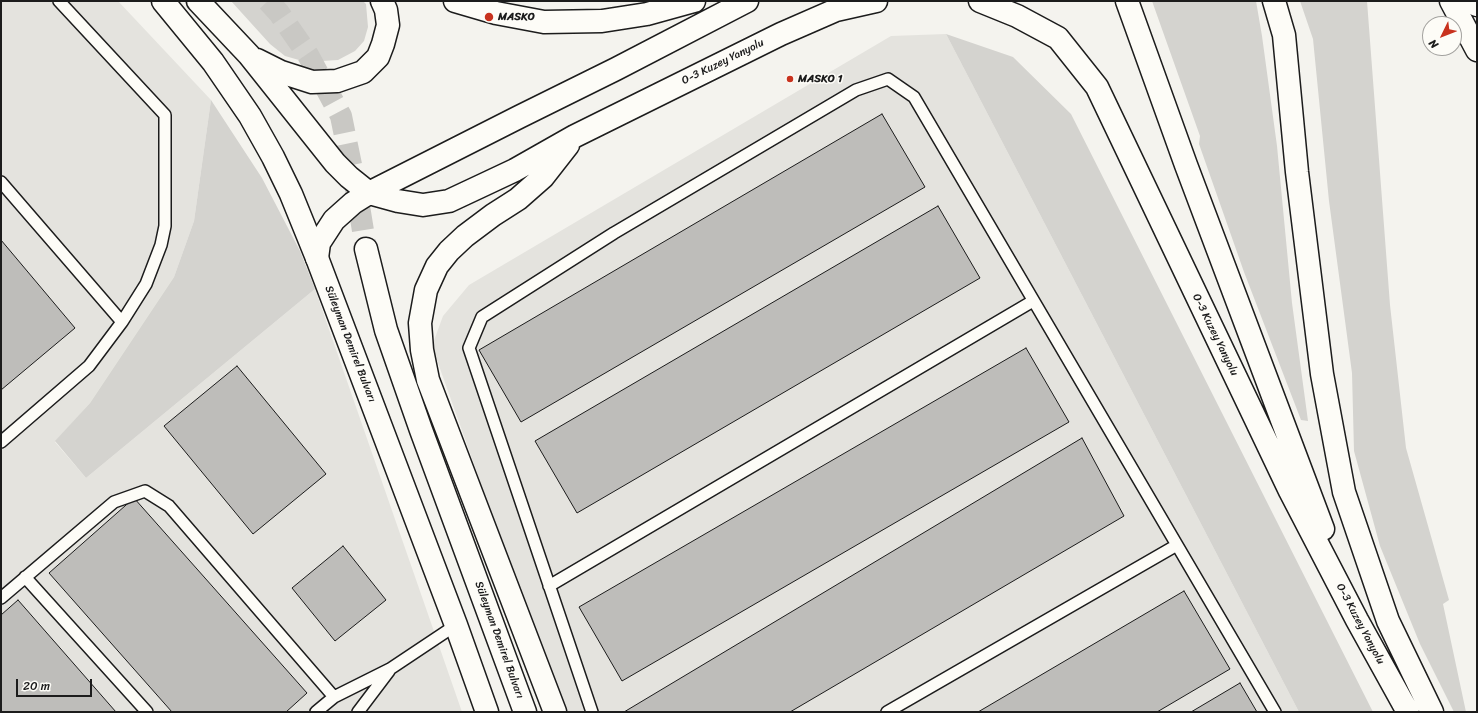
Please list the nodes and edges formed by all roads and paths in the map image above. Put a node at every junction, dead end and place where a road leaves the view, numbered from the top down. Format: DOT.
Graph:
graph roads {
  1 [pos="59,1"];
  2 [pos="163,1"];
  3 [pos="198,1"];
  4 [pos="382,1"];
  5 [pos="455,1"];
  6 [pos="694,1"];
  7 [pos="747,1"];
  8 [pos="876,1"];
  9 [pos="980,1"];
  10 [pos="1127,1"];
  11 [pos="1274,1"];
  12 [pos="1451,1"];
  13 [pos="1475,1"];
  14 [pos="1477,5"];
  15 [pos="1477,50"];
  16 [pos="249,55"];
  17 [pos="575,136"];
  18 [pos="1,182"];
  19 [pos="369,193"];
  20 [pos="366,249"];
  21 [pos="317,258"];
  22 [pos="1033,300"];
  23 [pos="122,322"];
  24 [pos="1,442"];
  25 [pos="1177,545"];
  26 [pos="25,577"];
  27 [pos="549,586"];
  28 [pos="1,598"];
  29 [pos="1357,620"];
  30 [pos="456,625"];
  31 [pos="390,668"];
  32 [pos="334,697"];
  33 [pos="146,712"];
  34 [pos="316,712"];
  35 [pos="358,712"];
  36 [pos="487,712"];
  37 [pos="525,712"];
  38 [pos="555,712"];
  39 [pos="592,712"];
  40 [pos="887,712"];
  41 [pos="1275,712"];
  42 [pos="1408,712"];
  43 [pos="1432,712"];
  1 -- 23 [label="lane"];
  2 -- 21 [label="main road, Süleyman Demirel Bulvarı"];
  3 -- 16 [label="main road"];
  4 -- 16 [label="main road"];
  5 -- 6 [label="main road"];
  7 -- 19 [label="main road"];
  8 -- 17 [label="main road, O-3 Kuzey Yanyolu"];
  9 -- 29 [label="main road, O-3 Kuzey Yanyolu"];
  10 -- 29 [label="main road"];
  11 -- 43 [label="main road"];
  12 -- 15 [label="main road"];
  13 -- 14 [label="main road"];
  16 -- 19 [label="main road"];
  17 -- 19 [label="main road, O-3 Kuzey Yanyolu"];
  17 -- 38 [label="main road"];
  18 -- 23 [label="lane"];
  19 -- 21 [label="main road"];
  20 -- 37 [label="main road, Süleyman Demirel Bulvarı"];
  21 -- 30 [label="main road, Süleyman Demirel Bulvarı"];
  22 -- 25 [label="lane"];
  22 -- 27 [label="lane"];
  22 -- 27 [label="lane"];
  23 -- 24 [label="lane"];
  25 -- 40 [label="lane"];
  25 -- 41 [label="lane"];
  26 -- 28 [label="lane"];
  26 -- 32 [label="lane"];
  26 -- 33 [label="lane"];
  27 -- 39 [label="lane"];
  29 -- 42 [label="main road, O-3 Kuzey Yanyolu"];
  30 -- 31 [label="lane"];
  30 -- 36 [label="main road, Süleyman Demirel Bulvarı"];
  31 -- 32 [label="lane"];
  31 -- 35 [label="lane"];
  32 -- 34 [label="lane"];
}
